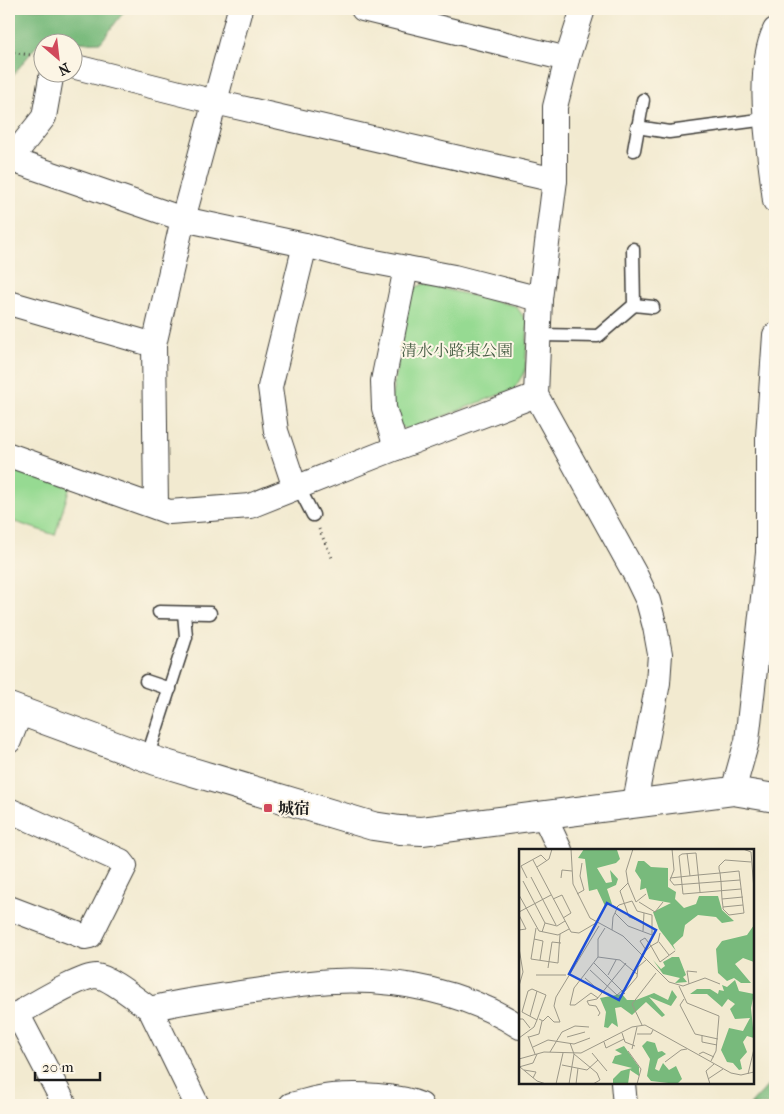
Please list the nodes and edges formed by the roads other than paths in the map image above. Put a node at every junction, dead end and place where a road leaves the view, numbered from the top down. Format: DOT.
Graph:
graph roads {
  1 [pos="240,9"];
  2 [pos="363,9"];
  3 [pos="583,9"];
  4 [pos="775,30"];
  5 [pos="567,59"];
  6 [pos="82,69"];
  7 [pos="50,82"];
  8 [pos="643,100"];
  9 [pos="215,102"];
  10 [pos="766,119"];
  11 [pos="637,127"];
  12 [pos="634,150"];
  13 [pos="10,160"];
  14 [pos="555,180"];
  15 [pos="775,201"];
  16 [pos="183,219"];
  17 [pos="305,245"];
  18 [pos="633,248"];
  19 [pos="406,268"];
  20 [pos="540,298"];
  21 [pos="9,303"];
  22 [pos="634,305"];
  23 [pos="653,307"];
  24 [pos="538,335"];
  25 [pos="775,335"];
  26 [pos="154,345"];
  27 [pos="536,395"];
  28 [pos="396,448"];
  29 [pos="9,455"];
  30 [pos="297,487"];
  31 [pos="156,507"];
  32 [pos="312,515"];
  33 [pos="159,612"];
  34 [pos="184,613"];
  35 [pos="210,613"];
  36 [pos="146,681"];
  37 [pos="170,689"];
  38 [pos="14,710"];
  39 [pos="9,741"];
  40 [pos="147,758"];
  41 [pos="733,790"];
  42 [pos="775,798"];
  43 [pos="635,802"];
  44 [pos="9,810"];
  45 [pos="544,816"];
  46 [pos="560,849"];
  47 [pos="9,908"];
  48 [pos="150,1009"];
  49 [pos="519,1026"];
  50 [pos="623,1084"];
  51 [pos="65,1105"];
  52 [pos="197,1105"];
  53 [pos="291,1105"];
  54 [pos="421,1105"];
  55 [pos="625,1105"];
  1 -- 9 [label="street"];
  2 -- 5 [label="street"];
  3 -- 5 [label="street"];
  4 -- 10 [label="street"];
  5 -- 14 [label="street"];
  6 -- 9 [label="street"];
  7 -- 13 [label="street"];
  8 -- 11 [label="lane"];
  9 -- 14 [label="street"];
  9 -- 16 [label="street"];
  10 -- 11 [label="lane"];
  10 -- 15 [label="street"];
  11 -- 12 [label="lane"];
  13 -- 16 [label="street"];
  14 -- 20 [label="street"];
  16 -- 17 [label="street"];
  16 -- 26 [label="street"];
  17 -- 19 [label="street"];
  17 -- 30 [label="street"];
  18 -- 22 [label="lane"];
  19 -- 20 [label="street"];
  19 -- 28 [label="street"];
  20 -- 24 [label="street"];
  21 -- 26 [label="street"];
  22 -- 23 [label="lane"];
  22 -- 24 [label="lane"];
  24 -- 27 [label="street"];
  25 -- 41 [label="street"];
  26 -- 31 [label="street"];
  27 -- 28 [label="street"];
  27 -- 43 [label="street"];
  28 -- 30 [label="street"];
  29 -- 31 [label="street"];
  30 -- 31 [label="street"];
  30 -- 32 [label="lane"];
  33 -- 34 [label="lane"];
  34 -- 35 [label="lane"];
  34 -- 37 [label="lane"];
  36 -- 37 [label="lane"];
  37 -- 40 [label="lane"];
  38 -- 39 [label="street"];
  38 -- 40 [label="street"];
  40 -- 45 [label="street"];
  41 -- 42 [label="street"];
  41 -- 43 [label="street"];
  43 -- 45 [label="street"];
  44 -- 47 [label="street"];
  45 -- 46 [label="street"];
  48 -- 49 [label="street"];
  48 -- 51 [label="street"];
  48 -- 52 [label="street"];
  50 -- 55 [label="street"];
  53 -- 54 [label="street"];
}
